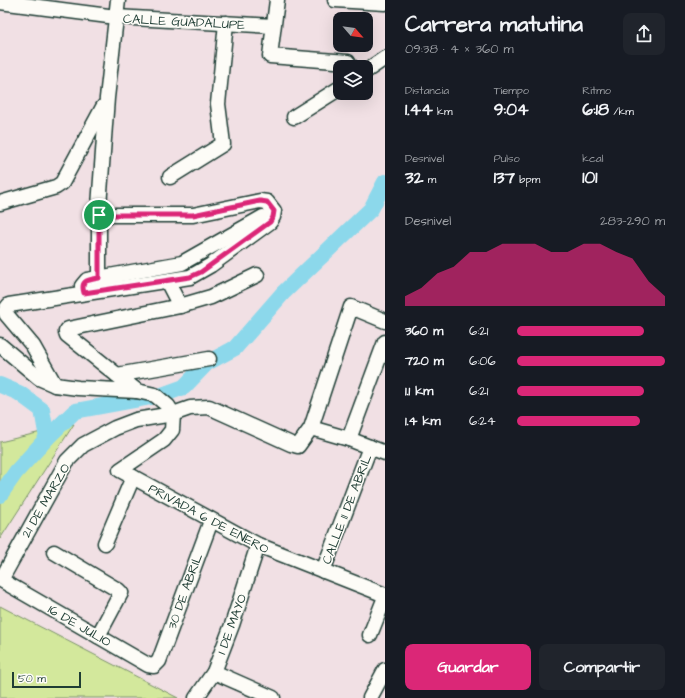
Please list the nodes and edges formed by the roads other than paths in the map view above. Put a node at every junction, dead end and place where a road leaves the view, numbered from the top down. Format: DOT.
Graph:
graph roads {
  1 [pos="118,0"];
  2 [pos="277,0"];
  3 [pos="335,0"];
  4 [pos="0,2"];
  5 [pos="385,3"];
  6 [pos="116,18"];
  7 [pos="226,22"];
  8 [pos="273,26"];
  9 [pos="385,58"];
  10 [pos="333,61"];
  11 [pos="373,66"];
  12 [pos="333,92"];
  13 [pos="107,98"];
  14 [pos="294,117"];
  15 [pos="170,177"];
  16 [pos="0,203"];
  17 [pos="99,211"];
  18 [pos="274,211"];
  19 [pos="257,276"];
  20 [pos="99,278"];
  21 [pos="168,281"];
  22 [pos="84,293"];
  23 [pos="180,306"];
  24 [pos="385,321"];
  25 [pos="385,342"];
  26 [pos="0,345"];
  27 [pos="208,359"];
  28 [pos="117,375"];
  29 [pos="55,385"];
  30 [pos="137,391"];
  31 [pos="169,410"];
  32 [pos="310,428"];
  33 [pos="349,439"];
  34 [pos="370,447"];
  35 [pos="385,453"];
  36 [pos="133,477"];
  37 [pos="211,521"];
  38 [pos="105,543"];
  39 [pos="258,545"];
  40 [pos="54,552"];
  41 [pos="323,571"];
  42 [pos="1,580"];
  43 [pos="385,596"];
  44 [pos="370,634"];
  45 [pos="98,636"];
  46 [pos="159,661"];
  47 [pos="385,670"];
  48 [pos="214,672"];
  49 [pos="196,698"];
  50 [pos="273,698"];
  51 [pos="370,698"];
  1 -- 6 [label="street"];
  2 -- 8 [label="street"];
  3 -- 5 [label="street"];
  4 -- 6 [label="street, CALLE GUADALUPE"];
  6 -- 7 [label="street, CALLE GUADALUPE"];
  6 -- 13 [label="street"];
  7 -- 8 [label="street, CALLE GUADALUPE"];
  7 -- 15 [label="street"];
  8 -- 10 [label="street"];
  9 -- 11 [label="street"];
  12 -- 14 [label="street"];
  13 -- 16 [label="street"];
  13 -- 17 [label="street"];
  17 -- 18 [label="street"];
  17 -- 20 [label="street"];
  18 -- 20 [label="street"];
  18 -- 21 [label="street"];
  19 -- 23 [label="street"];
  20 -- 22 [label="street"];
  21 -- 22 [label="street"];
  21 -- 23 [label="street"];
  22 -- 29 [label="street"];
  23 -- 28 [label="street"];
  24 -- 32 [label="street"];
  25 -- 33 [label="street"];
  26 -- 29 [label="street"];
  27 -- 28 [label="street"];
  28 -- 30 [label="street"];
  29 -- 30 [label="street"];
  30 -- 31 [label="street"];
  31 -- 32 [label="street, 21 DE MARZO"];
  31 -- 36 [label="street, PRIVADA 6 DE ENERO"];
  31 -- 42 [label="street, 21 DE MARZO"];
  32 -- 33 [label="street"];
  33 -- 34 [label="street"];
  34 -- 35 [label="street"];
  34 -- 41 [label="street, CALLE 11 DE ABRIL"];
  36 -- 37 [label="street, PRIVADA 6 DE ENERO"];
  36 -- 38 [label="street"];
  37 -- 39 [label="street, PRIVADA 6 DE ENERO"];
  37 -- 46 [label="street, 30 DE ABRIL"];
  39 -- 41 [label="street, PRIVADA 6 DE ENERO"];
  39 -- 48 [label="street, 1 DE MAYO"];
  40 -- 45 [label="street"];
  41 -- 43 [label="street, PRIVADA 6 DE ENERO"];
  42 -- 45 [label="street, 16 DE JULIO"];
  43 -- 44 [label="street"];
  45 -- 46 [label="street, 16 DE JULIO"];
  47 -- 51 [label="street"];
  48 -- 49 [label="street, 1 DE MAYO"];
  48 -- 50 [label="street"];
}
